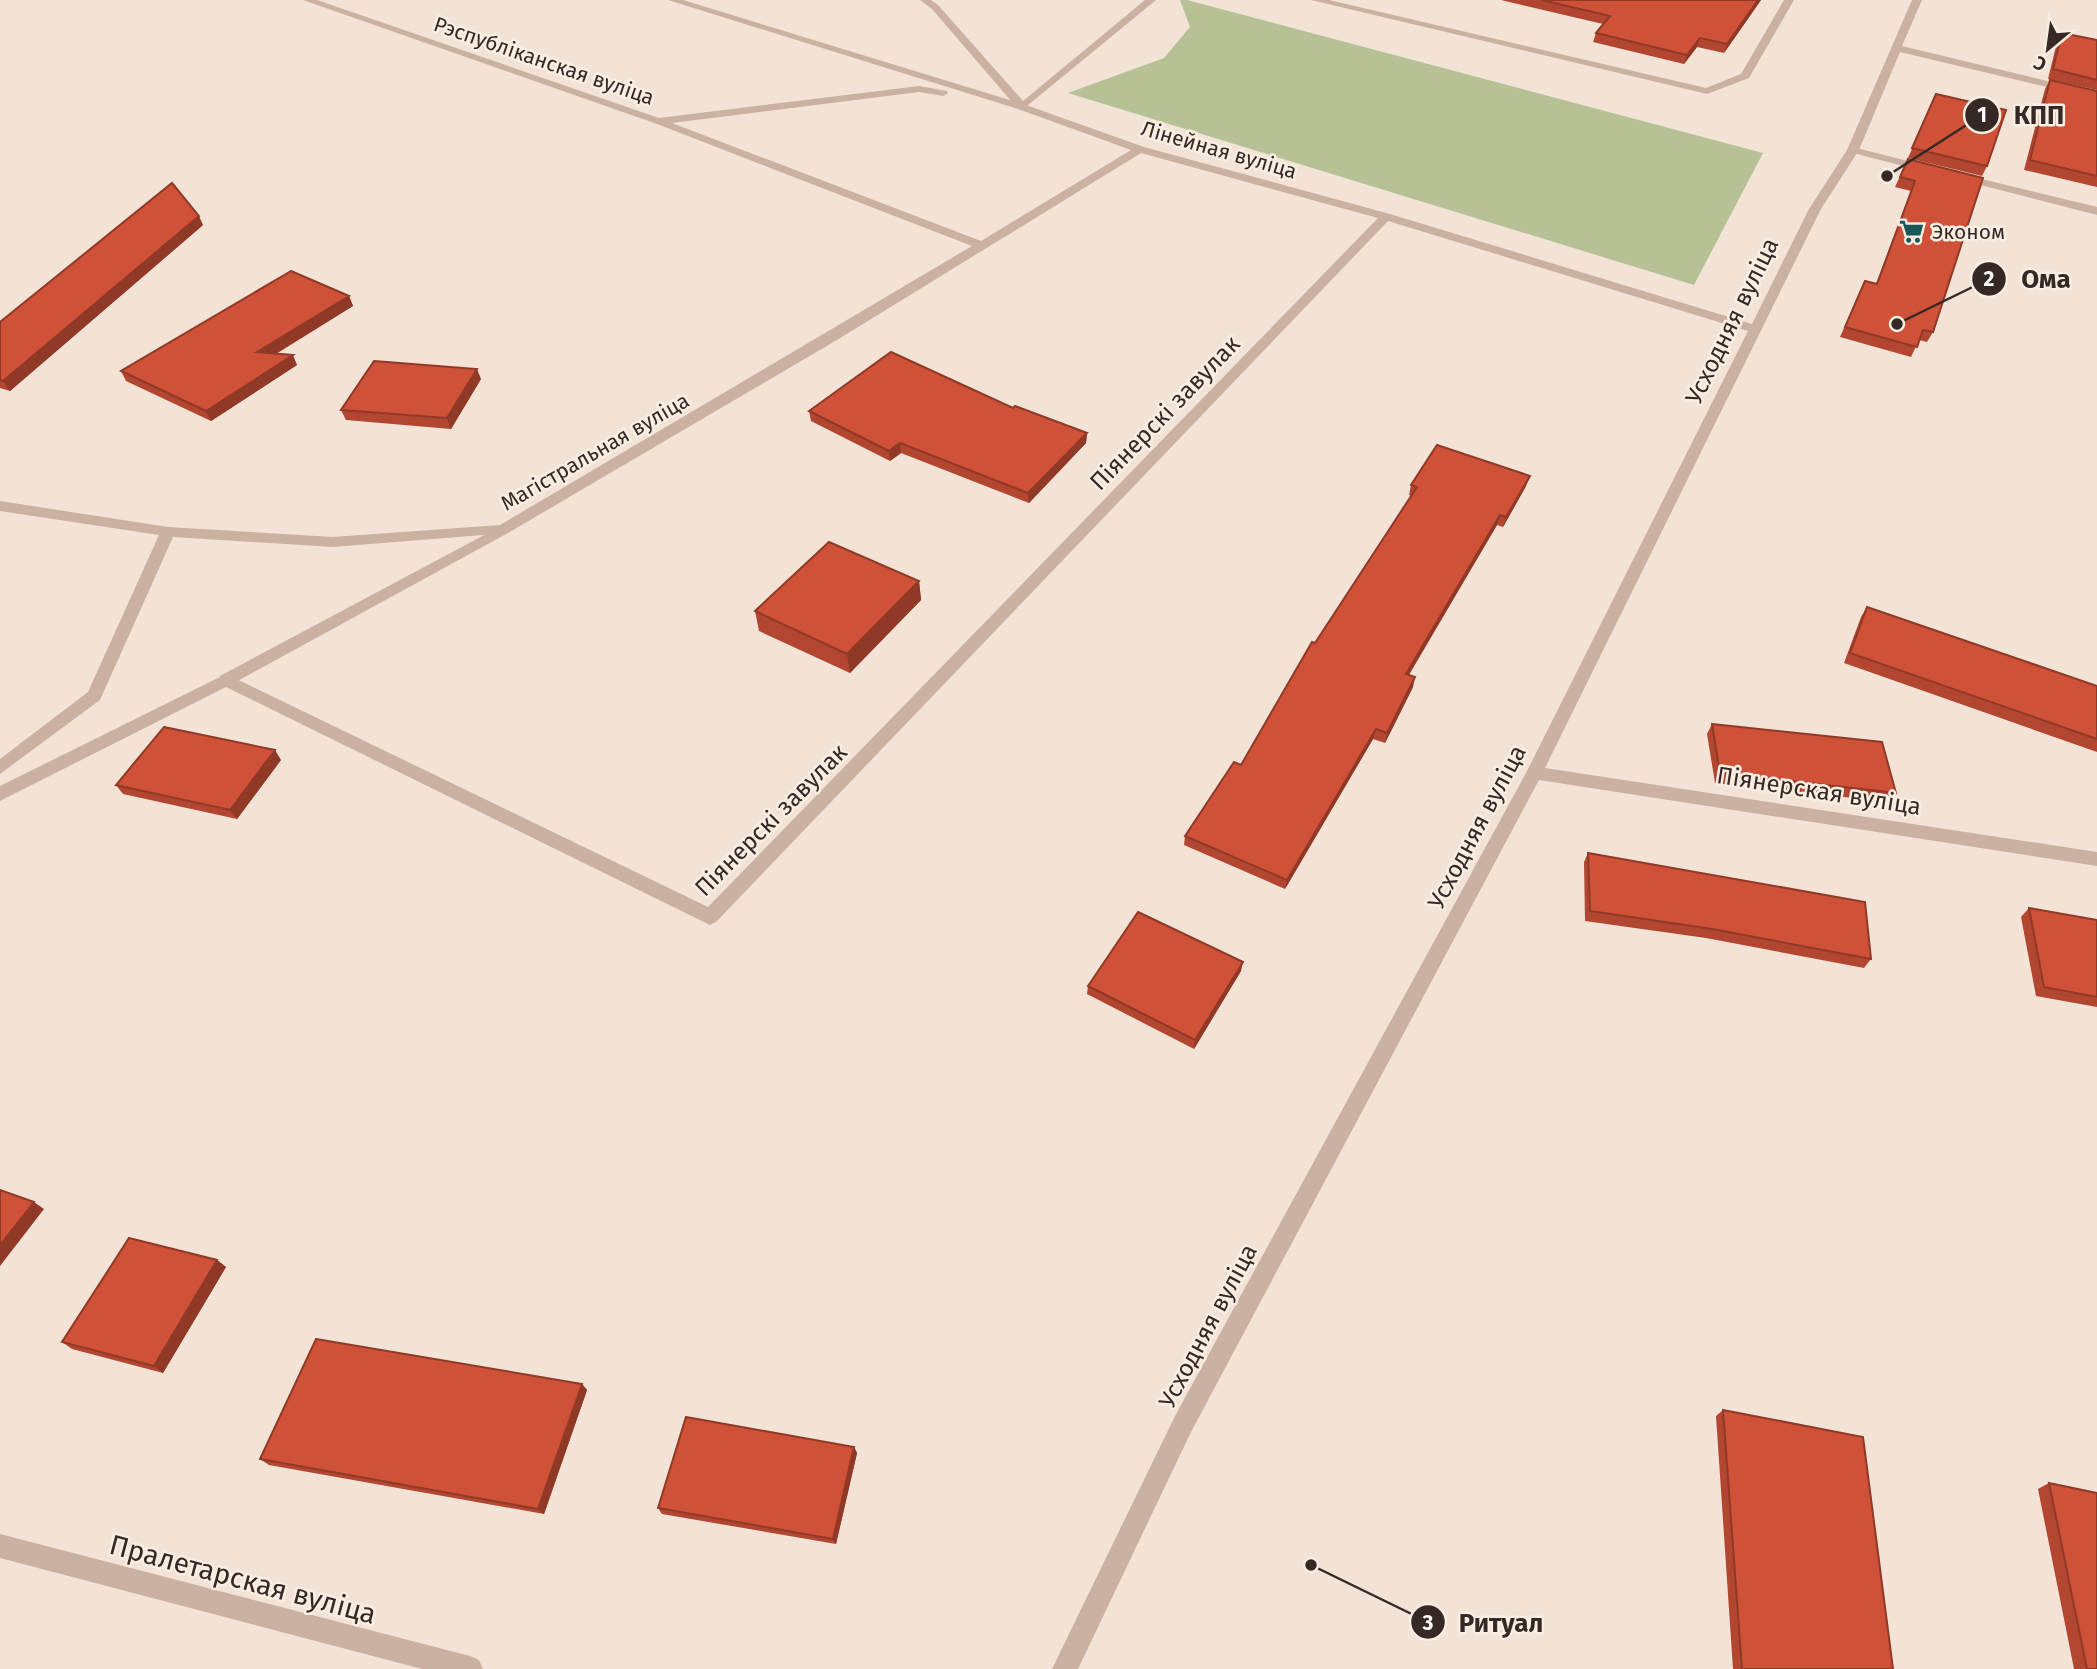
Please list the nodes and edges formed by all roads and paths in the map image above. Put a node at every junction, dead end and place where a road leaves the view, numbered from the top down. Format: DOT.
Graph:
graph roads {
  1 [pos="308,0"];
  2 [pos="673,0"];
  3 [pos="925,0"];
  4 [pos="1151,0"];
  5 [pos="1316,0"];
  6 [pos="1790,0"];
  7 [pos="1917,0"];
  8 [pos="1338,2"];
  9 [pos="1896,48"];
  10 [pos="2097,96"];
  11 [pos="1022,107"];
  12 [pos="658,121"];
  13 [pos="1140,149"];
  14 [pos="1853,150"];
  15 [pos="1936,171"];
  16 [pos="1949,174"];
  17 [pos="2097,211"];
  18 [pos="1386,218"];
  19 [pos="980,245"];
  20 [pos="1756,329"];
  21 [pos="0,506"];
  22 [pos="503,530"];
  23 [pos="168,532"];
  24 [pos="226,680"];
  25 [pos="0,768"];
  26 [pos="1535,773"];
  27 [pos="0,794"];
  28 [pos="2097,859"];
  29 [pos="0,1546"];
  30 [pos="470,1669"];
  31 [pos="1065,1669"];
  1 -- 12 [label="street, Рэспубліканская вуліца"];
  2 -- 11 [label="street, Лінейная вуліца"];
  3 -- 11 [label="street"];
  4 -- 11 [label="street"];
  5 -- 8 [label="street"];
  6 -- 8 [label="street"];
  7 -- 9 [label="street, Усходняя вуліца"];
  9 -- 10 [label="street"];
  9 -- 14 [label="street, Усходняя вуліца"];
  11 -- 12 [label="street, Рэспубліканская вуліца"];
  11 -- 13 [label="street, Лінейная вуліца"];
  12 -- 19 [label="street"];
  13 -- 18 [label="street, Лінейная вуліца"];
  13 -- 19 [label="street, Магістральная вуліца"];
  14 -- 15 [label="street"];
  14 -- 20 [label="street, Усходняя вуліца"];
  16 -- 17 [label="street"];
  18 -- 20 [label="street, Лінейная вуліца"];
  18 -- 24 [label="street, Піянерскі завулак"];
  19 -- 22 [label="street, Магістральная вуліца"];
  20 -- 26 [label="street, Усходняя вуліца"];
  21 -- 23 [label="street, Магістральная вуліца"];
  22 -- 23 [label="street, Магістральная вуліца"];
  22 -- 24 [label="street"];
  23 -- 25 [label="street"];
  24 -- 27 [label="street"];
  26 -- 28 [label="street, Піянерская вуліца"];
  26 -- 31 [label="street, Усходняя вуліца"];
  29 -- 30 [label="street, Пралетарская вуліца"];
}
